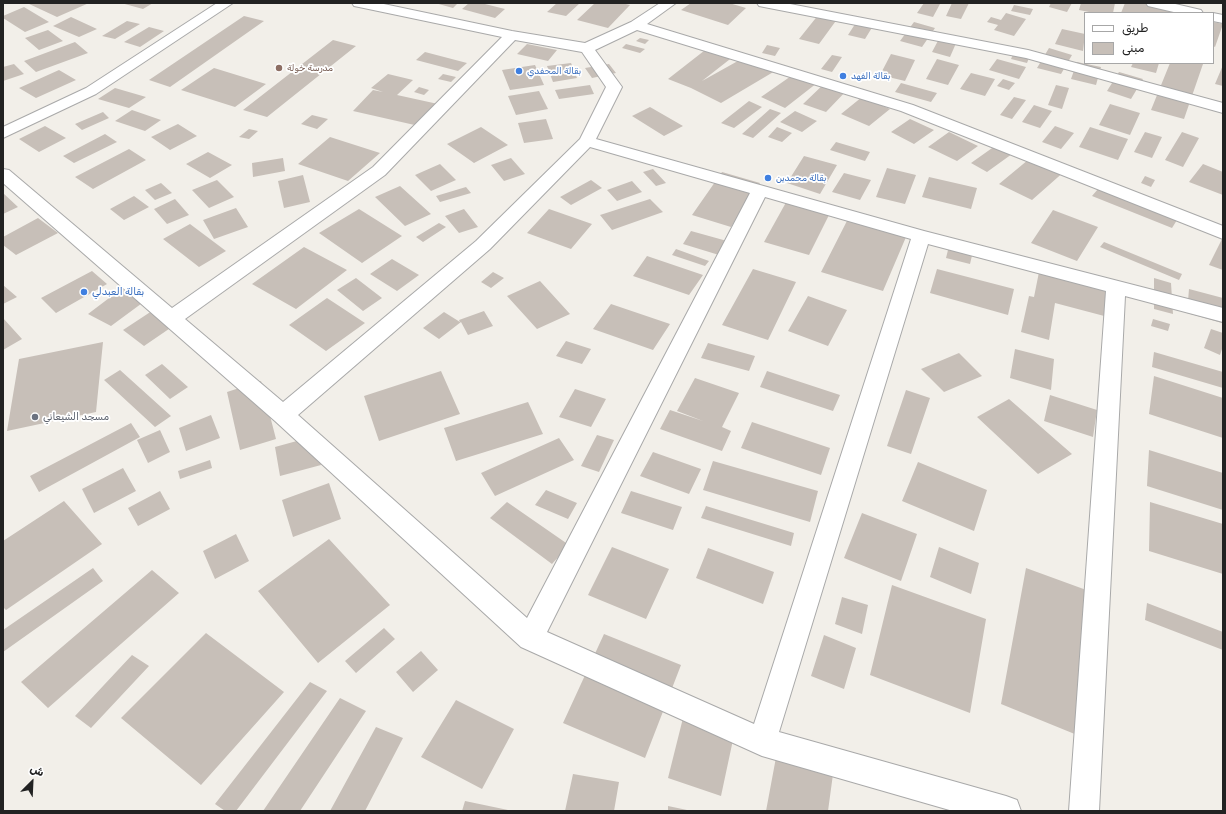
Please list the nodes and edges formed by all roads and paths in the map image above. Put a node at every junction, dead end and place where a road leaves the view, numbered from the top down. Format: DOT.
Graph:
graph roads {
  1 [pos="226,3"];
  2 [pos="359,3"];
  3 [pos="669,3"];
  4 [pos="764,3"];
  5 [pos="1153,3"];
  6 [pos="1192,12"];
  7 [pos="636,25"];
  8 [pos="512,35"];
  9 [pos="587,48"];
  10 [pos="1223,108"];
  11 [pos="3,133"];
  12 [pos="587,141"];
  13 [pos="3,174"];
  14 [pos="760,190"];
  15 [pos="1223,233"];
  16 [pos="921,236"];
  17 [pos="1116,287"];
  18 [pos="1223,315"];
  19 [pos="172,318"];
  20 [pos="283,415"];
  21 [pos="530,638"];
  22 [pos="762,742"];
  23 [pos="1006,811"];
  24 [pos="1084,811"];
  1 -- 11 [label="street"];
  2 -- 8 [label="street"];
  3 -- 7 [label="street"];
  4 -- 10 [label="street"];
  5 -- 6 [label="street"];
  7 -- 9 [label="street"];
  7 -- 15 [label="street"];
  8 -- 9 [label="street"];
  8 -- 19 [label="street"];
  9 -- 12 [label="street"];
  12 -- 14 [label="street"];
  12 -- 20 [label="street"];
  13 -- 19 [label="street"];
  14 -- 16 [label="street"];
  14 -- 21 [label="street"];
  16 -- 17 [label="street"];
  16 -- 22 [label="street"];
  17 -- 18 [label="street"];
  17 -- 24 [label="street"];
  19 -- 20 [label="street"];
  20 -- 21 [label="street"];
  21 -- 22 [label="street"];
  22 -- 23 [label="street"];
}
